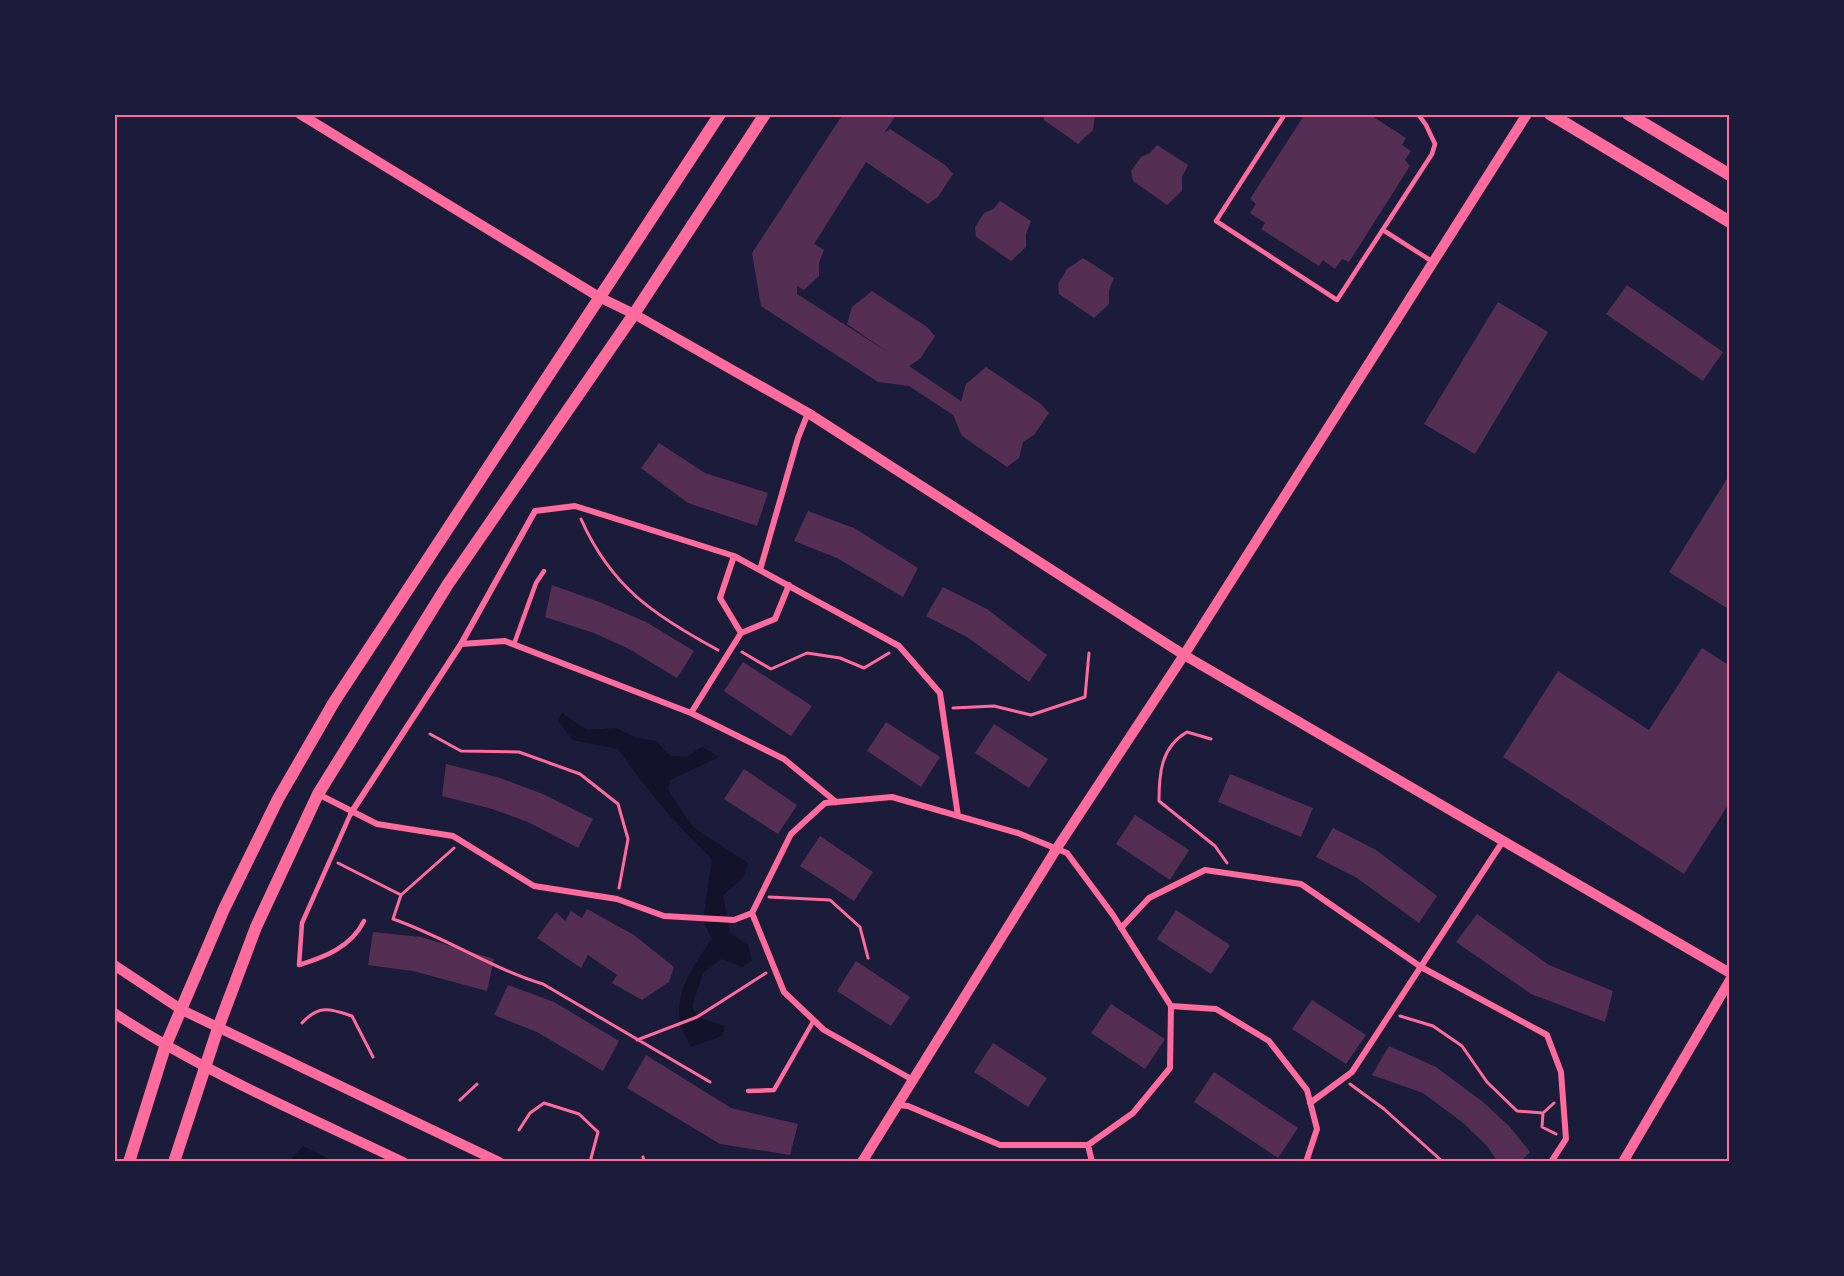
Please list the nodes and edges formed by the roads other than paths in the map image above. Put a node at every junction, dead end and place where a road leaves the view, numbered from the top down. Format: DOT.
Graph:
graph roads {
  1 [pos="300,114"];
  2 [pos="720,114"];
  3 [pos="765,114"];
  4 [pos="1285,114"];
  5 [pos="1418,114"];
  6 [pos="1527,114"];
  7 [pos="1550,114"];
  8 [pos="1628,114"];
  9 [pos="1730,175"];
  10 [pos="1730,222"];
  11 [pos="1383,230"];
  12 [pos="1433,262"];
  13 [pos="599,297"];
  14 [pos="634,314"];
  15 [pos="808,413"];
  16 [pos="734,556"];
  17 [pos="760,570"];
  18 [pos="544,571"];
  19 [pos="789,585"];
  20 [pos="741,633"];
  21 [pos="461,644"];
  22 [pos="514,644"];
  23 [pos="1184,655"];
  24 [pos="691,713"];
  25 [pos="318,794"];
  26 [pos="836,802"];
  27 [pos="351,813"];
  28 [pos="958,816"];
  29 [pos="1503,841"];
  30 [pos="1057,848"];
  31 [pos="752,913"];
  32 [pos="364,921"];
  33 [pos="1121,928"];
  34 [pos="114,965"];
  35 [pos="1421,967"];
  36 [pos="1730,973"];
  37 [pos="1730,980"];
  38 [pos="1170,1006"];
  39 [pos="182,1010"];
  40 [pos="114,1013"];
  41 [pos="814,1020"];
  42 [pos="218,1028"];
  43 [pos="165,1047"];
  44 [pos="207,1068"];
  45 [pos="913,1080"];
  46 [pos="748,1091"];
  47 [pos="1310,1103"];
  48 [pos="897,1105"];
  49 [pos="1088,1145"];
  50 [pos="129,1162"];
  51 [pos="174,1162"];
  52 [pos="403,1162"];
  53 [pos="499,1162"];
  54 [pos="862,1162"];
  55 [pos="1092,1162"];
  56 [pos="1306,1162"];
  57 [pos="1551,1162"];
  58 [pos="1623,1162"];
  1 -- 13 [label="street"];
  2 -- 13 [label="main road"];
  3 -- 14 [label="main road"];
  4 -- 11 [label="lane"];
  5 -- 11 [label="lane"];
  6 -- 12 [label="street"];
  7 -- 10 [label="main road"];
  8 -- 9 [label="main road"];
  11 -- 12 [label="lane"];
  12 -- 23 [label="street"];
  13 -- 14 [label="street"];
  13 -- 39 [label="main road"];
  14 -- 15 [label="street"];
  14 -- 25 [label="main road"];
  15 -- 17 [label="street"];
  15 -- 23 [label="street"];
  16 -- 17 [label="street"];
  16 -- 20 [label="street"];
  16 -- 21 [label="street"];
  17 -- 19 [label="street"];
  18 -- 22 [label="lane"];
  19 -- 20 [label="street"];
  19 -- 28 [label="street"];
  20 -- 24 [label="street"];
  21 -- 22 [label="street"];
  21 -- 27 [label="street"];
  22 -- 24 [label="street"];
  23 -- 29 [label="street"];
  23 -- 30 [label="street"];
  24 -- 26 [label="street"];
  25 -- 27 [label="street"];
  25 -- 42 [label="main road"];
  26 -- 28 [label="street"];
  26 -- 31 [label="street"];
  27 -- 31 [label="street"];
  27 -- 32 [label="lane"];
  28 -- 30 [label="street"];
  29 -- 35 [label="street"];
  29 -- 36 [label="street"];
  30 -- 33 [label="street"];
  30 -- 45 [label="street"];
  31 -- 41 [label="street"];
  33 -- 35 [label="street"];
  33 -- 38 [label="street"];
  34 -- 39 [label="street"];
  35 -- 47 [label="street"];
  35 -- 57 [label="street"];
  37 -- 58 [label="street"];
  38 -- 47 [label="street"];
  38 -- 49 [label="street"];
  39 -- 42 [label="street"];
  39 -- 43 [label="main road"];
  40 -- 43 [label="street"];
  41 -- 45 [label="street"];
  41 -- 46 [label="lane"];
  42 -- 44 [label="main road"];
  42 -- 53 [label="street"];
  43 -- 44 [label="street"];
  43 -- 50 [label="main road"];
  44 -- 51 [label="main road"];
  44 -- 52 [label="street"];
  45 -- 48 [label="street"];
  47 -- 56 [label="street"];
  48 -- 49 [label="street"];
  48 -- 54 [label="street"];
  49 -- 55 [label="street"];
}
